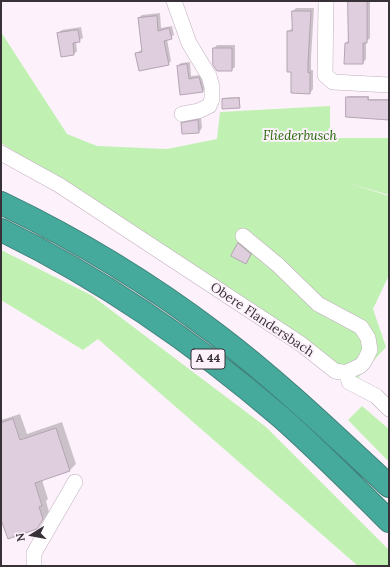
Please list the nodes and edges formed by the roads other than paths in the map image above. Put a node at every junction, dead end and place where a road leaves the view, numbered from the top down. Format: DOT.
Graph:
graph roads {
  1 [pos="174,1"];
  2 [pos="326,1"];
  3 [pos="389,85"];
  4 [pos="182,114"];
  5 [pos="1,153"];
  6 [pos="1,203"];
  7 [pos="1,230"];
  8 [pos="243,236"];
  9 [pos="347,372"];
  10 [pos="389,409"];
  11 [pos="75,482"];
  12 [pos="389,486"];
  13 [pos="389,521"];
  14 [pos="34,566"];
  1 -- 4 [label="street"];
  2 -- 3 [label="street"];
  5 -- 9 [label="street, Obere Flandersbach"];
  6 -- 12 [label="highway, A 44"];
  7 -- 13 [label="highway, A 44"];
  8 -- 9 [label="street"];
  9 -- 10 [label="street"];
  11 -- 14 [label="street"];
}
